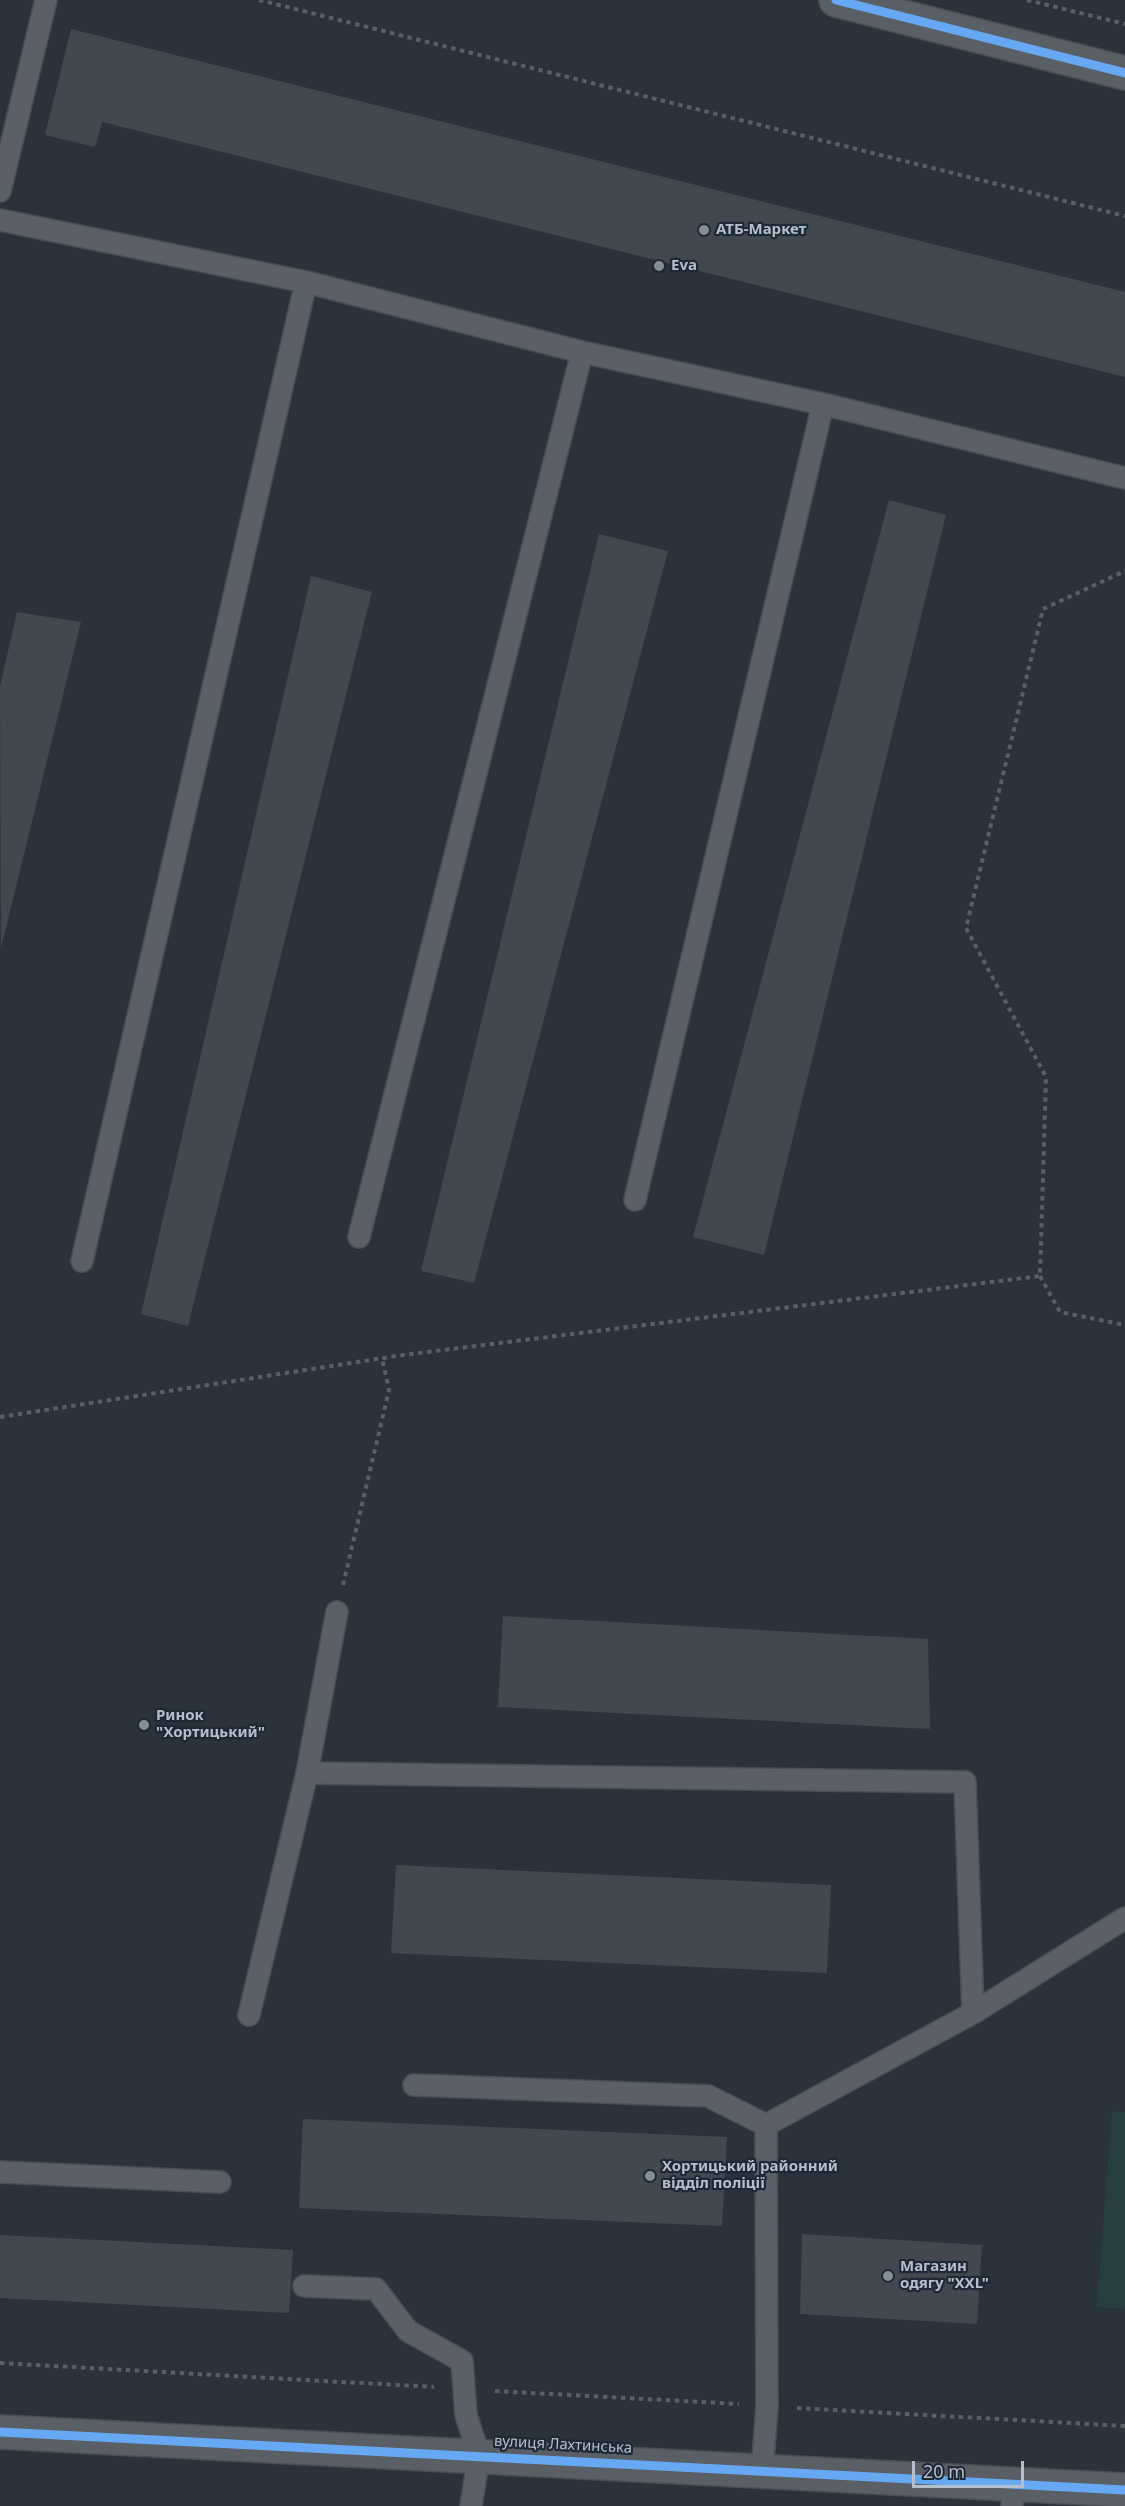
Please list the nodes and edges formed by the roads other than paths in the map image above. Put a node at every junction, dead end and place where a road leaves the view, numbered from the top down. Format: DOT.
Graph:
graph roads {
  1 [pos="46,0"];
  2 [pos="836,0"];
  3 [pos="1125,73"];
  4 [pos="0,191"];
  5 [pos="0,220"];
  6 [pos="306,282"];
  7 [pos="582,352"];
  8 [pos="823,404"];
  9 [pos="1125,477"];
  10 [pos="635,1200"];
  11 [pos="359,1237"];
  12 [pos="82,1261"];
  13 [pos="337,1612"];
  14 [pos="307,1773"];
  15 [pos="1125,1918"];
  16 [pos="973,2013"];
  17 [pos="249,2015"];
  18 [pos="414,2085"];
  19 [pos="766,2126"];
  20 [pos="0,2172"];
  21 [pos="220,2182"];
  22 [pos="304,2286"];
  23 [pos="0,2432"];
  24 [pos="479,2455"];
  25 [pos="762,2472"];
  26 [pos="1125,2490"];
  27 [pos="1013,2495"];
  28 [pos="471,2506"];
  1 -- 4 [label="lane"];
  2 -- 3 [label="street"];
  5 -- 6 [label="lane"];
  6 -- 7 [label="lane"];
  6 -- 12 [label="lane"];
  7 -- 8 [label="lane"];
  7 -- 11 [label="lane"];
  8 -- 9 [label="lane"];
  8 -- 10 [label="lane"];
  13 -- 14 [label="lane"];
  14 -- 16 [label="lane"];
  14 -- 17 [label="lane"];
  15 -- 16 [label="lane"];
  16 -- 19 [label="lane"];
  18 -- 19 [label="lane"];
  19 -- 25 [label="lane"];
  20 -- 21 [label="lane"];
  22 -- 24 [label="lane"];
  23 -- 24 [label="street, вулиця Лахтинська"];
  24 -- 25 [label="street, вулиця Лахтинська"];
  24 -- 28 [label="lane"];
  25 -- 27 [label="street, вулиця Лахтинська"];
  26 -- 27 [label="street, вулиця Лахтинська"];
}
